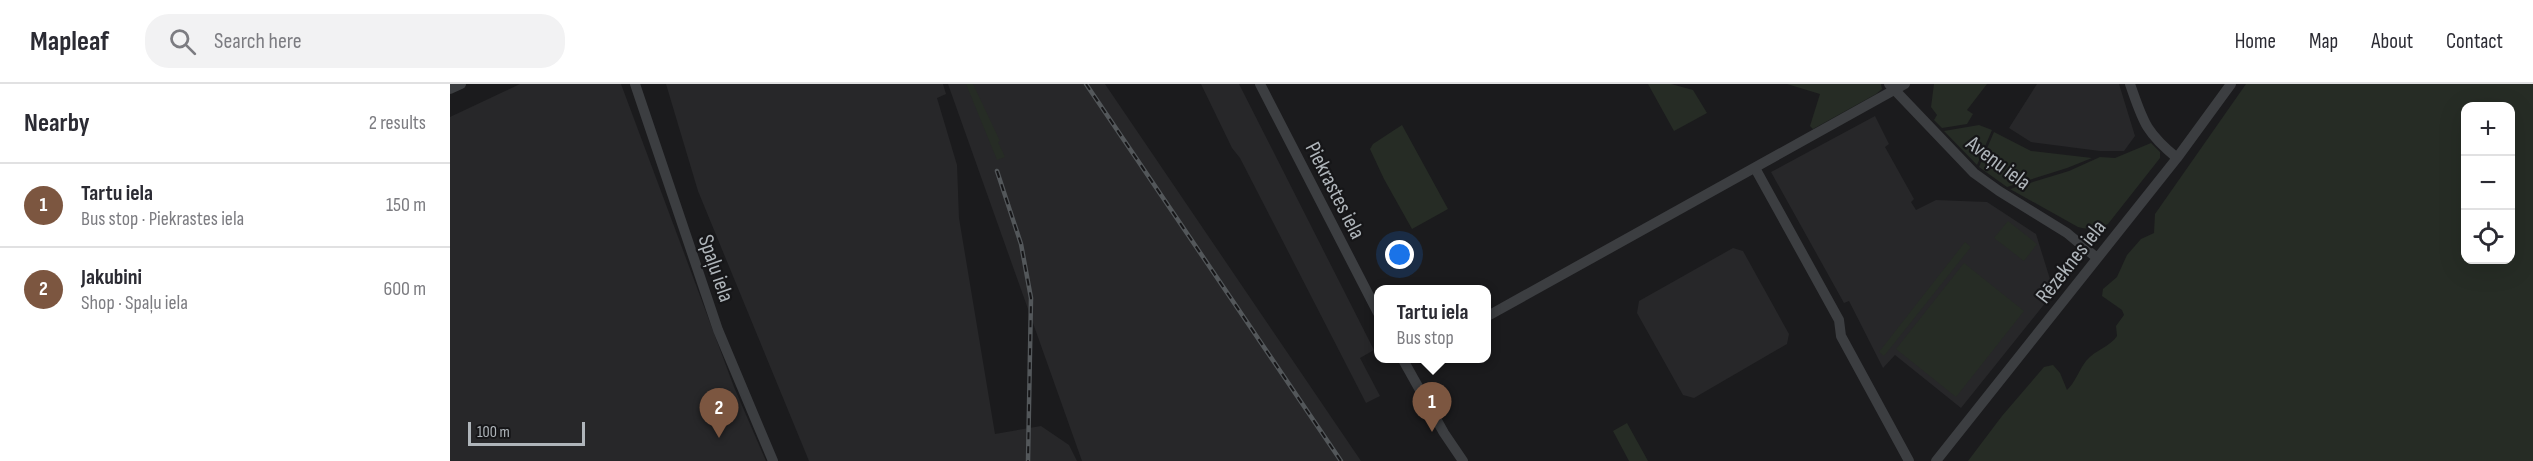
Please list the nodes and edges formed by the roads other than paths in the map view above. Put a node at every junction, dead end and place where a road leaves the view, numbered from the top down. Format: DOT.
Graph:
graph roads {
  1 [pos="461,84"];
  2 [pos="635,84"];
  3 [pos="1260,84"];
  4 [pos="1905,84"];
  5 [pos="2130,84"];
  6 [pos="2231,84"];
  7 [pos="1891,87"];
  8 [pos="450,89"];
  9 [pos="2177,158"];
  10 [pos="1755,168"];
  11 [pos="2097,258"];
  12 [pos="1374,305"];
  13 [pos="1491,314"];
  14 [pos="1408,363"];
  15 [pos="773,461"];
  16 [pos="1463,461"];
  17 [pos="1909,461"];
  18 [pos="1936,461"];
  1 -- 8 [label="street"];
  2 -- 15 [label="street, Spaļu iela"];
  3 -- 12 [label="street, Piekrastes iela"];
  4 -- 7 [label="street"];
  5 -- 9 [label="street"];
  6 -- 9 [label="street, Rēzeknes iela"];
  7 -- 10 [label="street"];
  7 -- 11 [label="street, Aveņu iela"];
  9 -- 11 [label="street, Rēzeknes iela"];
  10 -- 13 [label="street"];
  10 -- 17 [label="street"];
  11 -- 18 [label="street, Rēzeknes iela"];
  14 -- 16 [label="street"];
}
